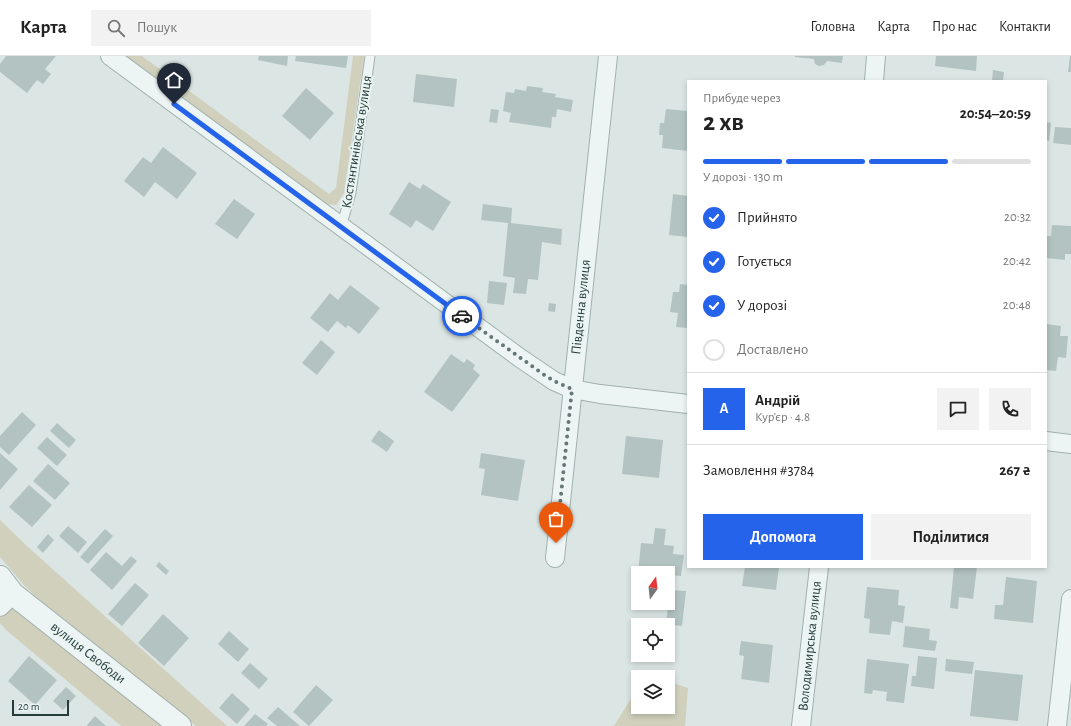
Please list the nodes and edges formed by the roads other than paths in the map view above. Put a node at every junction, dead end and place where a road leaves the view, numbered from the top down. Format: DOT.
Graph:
graph roads {
  1 [pos="110,56"];
  2 [pos="370,56"];
  3 [pos="608,56"];
  4 [pos="876,56"];
  5 [pos="874,80"];
  6 [pos="341,227"];
  7 [pos="572,389"];
  8 [pos="687,404"];
  9 [pos="1047,441"];
  10 [pos="1071,444"];
  11 [pos="555,558"];
  12 [pos="819,568"];
  13 [pos="0,577"];
  14 [pos="1071,599"];
  15 [pos="7,601"];
  16 [pos="180,726"];
  17 [pos="801,726"];
  18 [pos="1057,726"];
  1 -- 6 [label="street, Костянтинівська вулиця"];
  2 -- 6 [label="lane, Костянтинівська вулиця"];
  3 -- 7 [label="street, Південна вулиця"];
  4 -- 5 [label="street"];
  6 -- 7 [label="street, Костянтинівська вулиця"];
  7 -- 8 [label="street, Костянтинівська вулиця"];
  7 -- 11 [label="street, Південна вулиця"];
  9 -- 10 [label="street"];
  12 -- 17 [label="street, Володимирська вулиця"];
  13 -- 15 [label="street, вулиця Свободи"];
  14 -- 18 [label="street"];
  15 -- 16 [label="street, вулиця Свободи"];
}
